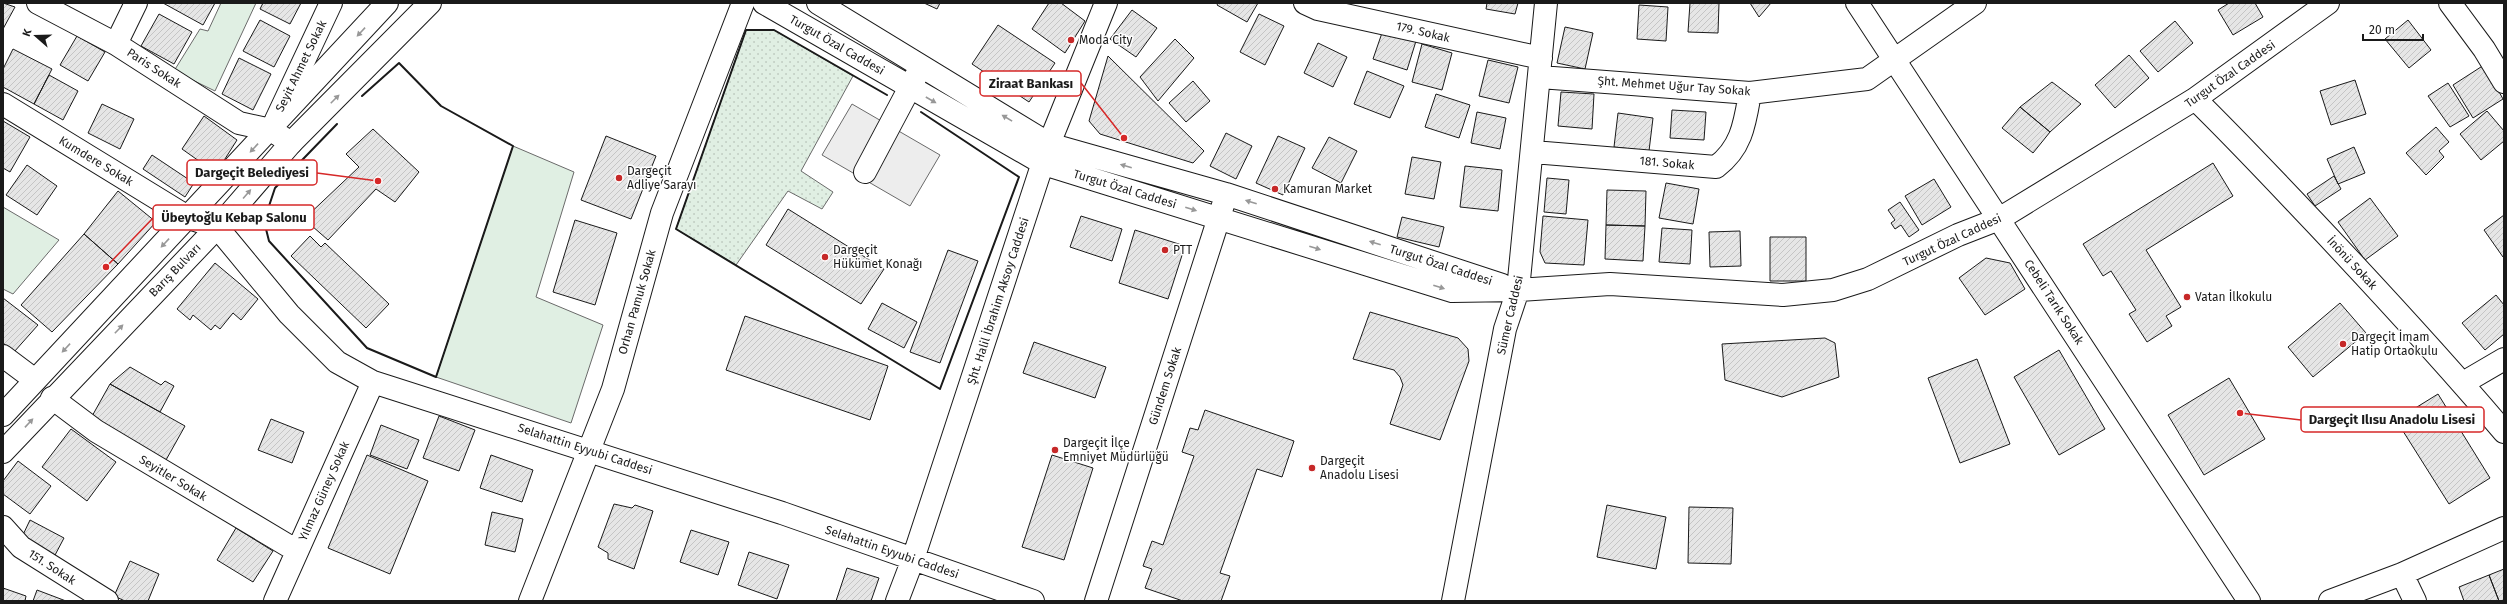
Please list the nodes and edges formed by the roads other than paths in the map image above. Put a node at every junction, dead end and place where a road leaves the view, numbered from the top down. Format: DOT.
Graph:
graph roads {
  1 [pos="38,3"];
  2 [pos="136,3"];
  3 [pos="332,3"];
  4 [pos="388,3"];
  5 [pos="430,3"];
  6 [pos="742,3"];
  7 [pos="764,3"];
  8 [pos="818,3"];
  9 [pos="1106,3"];
  10 [pos="1305,3"];
  11 [pos="1546,3"];
  12 [pos="1856,3"];
  13 [pos="1975,3"];
  14 [pos="2328,3"];
  15 [pos="2450,3"];
  16 [pos="116,44"];
  17 [pos="1895,60"];
  18 [pos="921,66"];
  19 [pos="1540,67"];
  20 [pos="2504,82"];
  21 [pos="910,88"];
  22 [pos="1750,93"];
  23 [pos="2195,100"];
  24 [pos="3,104"];
  25 [pos="271,130"];
  26 [pos="291,143"];
  27 [pos="1533,152"];
  28 [pos="1046,154"];
  29 [pos="865,172"];
  30 [pos="1226,194"];
  31 [pos="1218,217"];
  32 [pos="189,218"];
  33 [pos="1999,219"];
  34 [pos="217,227"];
  35 [pos="1518,290"];
  36 [pos="3,356"];
  37 [pos="2504,359"];
  38 [pos="35,380"];
  39 [pos="373,382"];
  40 [pos="2463,383"];
  41 [pos="52,398"];
  42 [pos="3,415"];
  43 [pos="2504,432"];
  44 [pos="589,449"];
  45 [pos="3,452"];
  46 [pos="3,527"];
  47 [pos="2504,528"];
  48 [pos="297,551"];
  49 [pos="913,559"];
  50 [pos="2402,574"];
  51 [pos="107,601"];
  52 [pos="275,601"];
  53 [pos="530,601"];
  54 [pos="897,601"];
  55 [pos="1033,601"];
  56 [pos="1096,601"];
  57 [pos="1453,601"];
  58 [pos="2249,601"];
  59 [pos="2330,601"];
  60 [pos="2415,601"];
  1 -- 16 [label="street, Paris Sokak"];
  2 -- 16 [label="street"];
  3 -- 25 [label="street, Seyit Ahmet Sokak"];
  4 -- 25 [label="street, one-way"];
  26 -- 5 [label="street, Barış Bulvarı, one-way"];
  6 -- 44 [label="street, Orhan Pamuk Sokak"];
  7 -- 21 [label="street, Turgut Özal Caddesi"];
  8 -- 18 [label="street, Turgut Özal Caddesi"];
  9 -- 28 [label="street, Şht. Halil İbrahim Aksoy Caddesi"];
  10 -- 19 [label="street, 179. Sokak"];
  11 -- 19 [label="street, Sümer Caddesi"];
  12 -- 17 [label="street, Cebeli Tarık Sokak"];
  13 -- 17 [label="street, Şht. Mehmet Uğur Tay Sokak"];
  14 -- 23 [label="street, Turgut Özal Caddesi"];
  15 -- 20 [label="street"];
  16 -- 25 [label="street, Paris Sokak"];
  17 -- 22 [label="street, Şht. Mehmet Uğur Tay Sokak"];
  17 -- 33 [label="street, Cebeli Tarık Sokak"];
  18 -- 21 [label="street"];
  28 -- 18 [label="street, Turgut Özal Caddesi, one-way"];
  19 -- 22 [label="street, Şht. Mehmet Uğur Tay Sokak"];
  19 -- 27 [label="street, Sümer Caddesi"];
  21 -- 28 [label="street, Turgut Özal Caddesi, one-way"];
  21 -- 29 [label="street"];
  22 -- 27 [label="street, 181. Sokak"];
  23 -- 33 [label="street, Turgut Özal Caddesi"];
  23 -- 40 [label="street, İnönü Sokak"];
  24 -- 32 [label="street, Kumdere Sokak"];
  25 -- 26 [label="street"];
  25 -- 32 [label="street, one-way"];
  34 -- 26 [label="street, Barış Bulvarı, one-way"];
  27 -- 35 [label="street, Sümer Caddesi"];
  30 -- 28 [label="street, Turgut Özal Caddesi, one-way"];
  28 -- 31 [label="street, Turgut Özal Caddesi, one-way"];
  28 -- 49 [label="street, Şht. Halil İbrahim Aksoy Caddesi"];
  30 -- 31 [label="street, Gündem Sokak"];
  35 -- 30 [label="street, Turgut Özal Caddesi, one-way"];
  31 -- 35 [label="street, Turgut Özal Caddesi, one-way"];
  31 -- 56 [label="street, Gündem Sokak"];
  32 -- 34 [label="street"];
  32 -- 38 [label="street, one-way"];
  33 -- 35 [label="street, Turgut Özal Caddesi"];
  33 -- 58 [label="street, Cebeli Tarık Sokak"];
  34 -- 39 [label="street, Selahattin Eyyubi Caddesi"];
  41 -- 34 [label="street, Barış Bulvarı, one-way"];
  35 -- 57 [label="street, Sümer Caddesi"];
  36 -- 38 [label="street"];
  37 -- 40 [label="street"];
  38 -- 42 [label="street"];
  39 -- 44 [label="street, Selahattin Eyyubi Caddesi"];
  39 -- 48 [label="street, Yılmaz Güney Sokak"];
  40 -- 43 [label="street, İnönü Sokak"];
  45 -- 41 [label="street, Barış Bulvarı, one-way"];
  41 -- 48 [label="street, Seyitler Sokak"];
  44 -- 49 [label="street, Selahattin Eyyubi Caddesi"];
  44 -- 53 [label="street, Orhan Pamuk Sokak"];
  46 -- 51 [label="street, 151. Sokak"];
  47 -- 50 [label="street"];
  48 -- 52 [label="street, Yılmaz Güney Sokak"];
  49 -- 54 [label="street, Şht. Halil İbrahim Aksoy Caddesi"];
  49 -- 55 [label="street, Selahattin Eyyubi Caddesi"];
  50 -- 59 [label="street"];
  50 -- 60 [label="street"];
}
